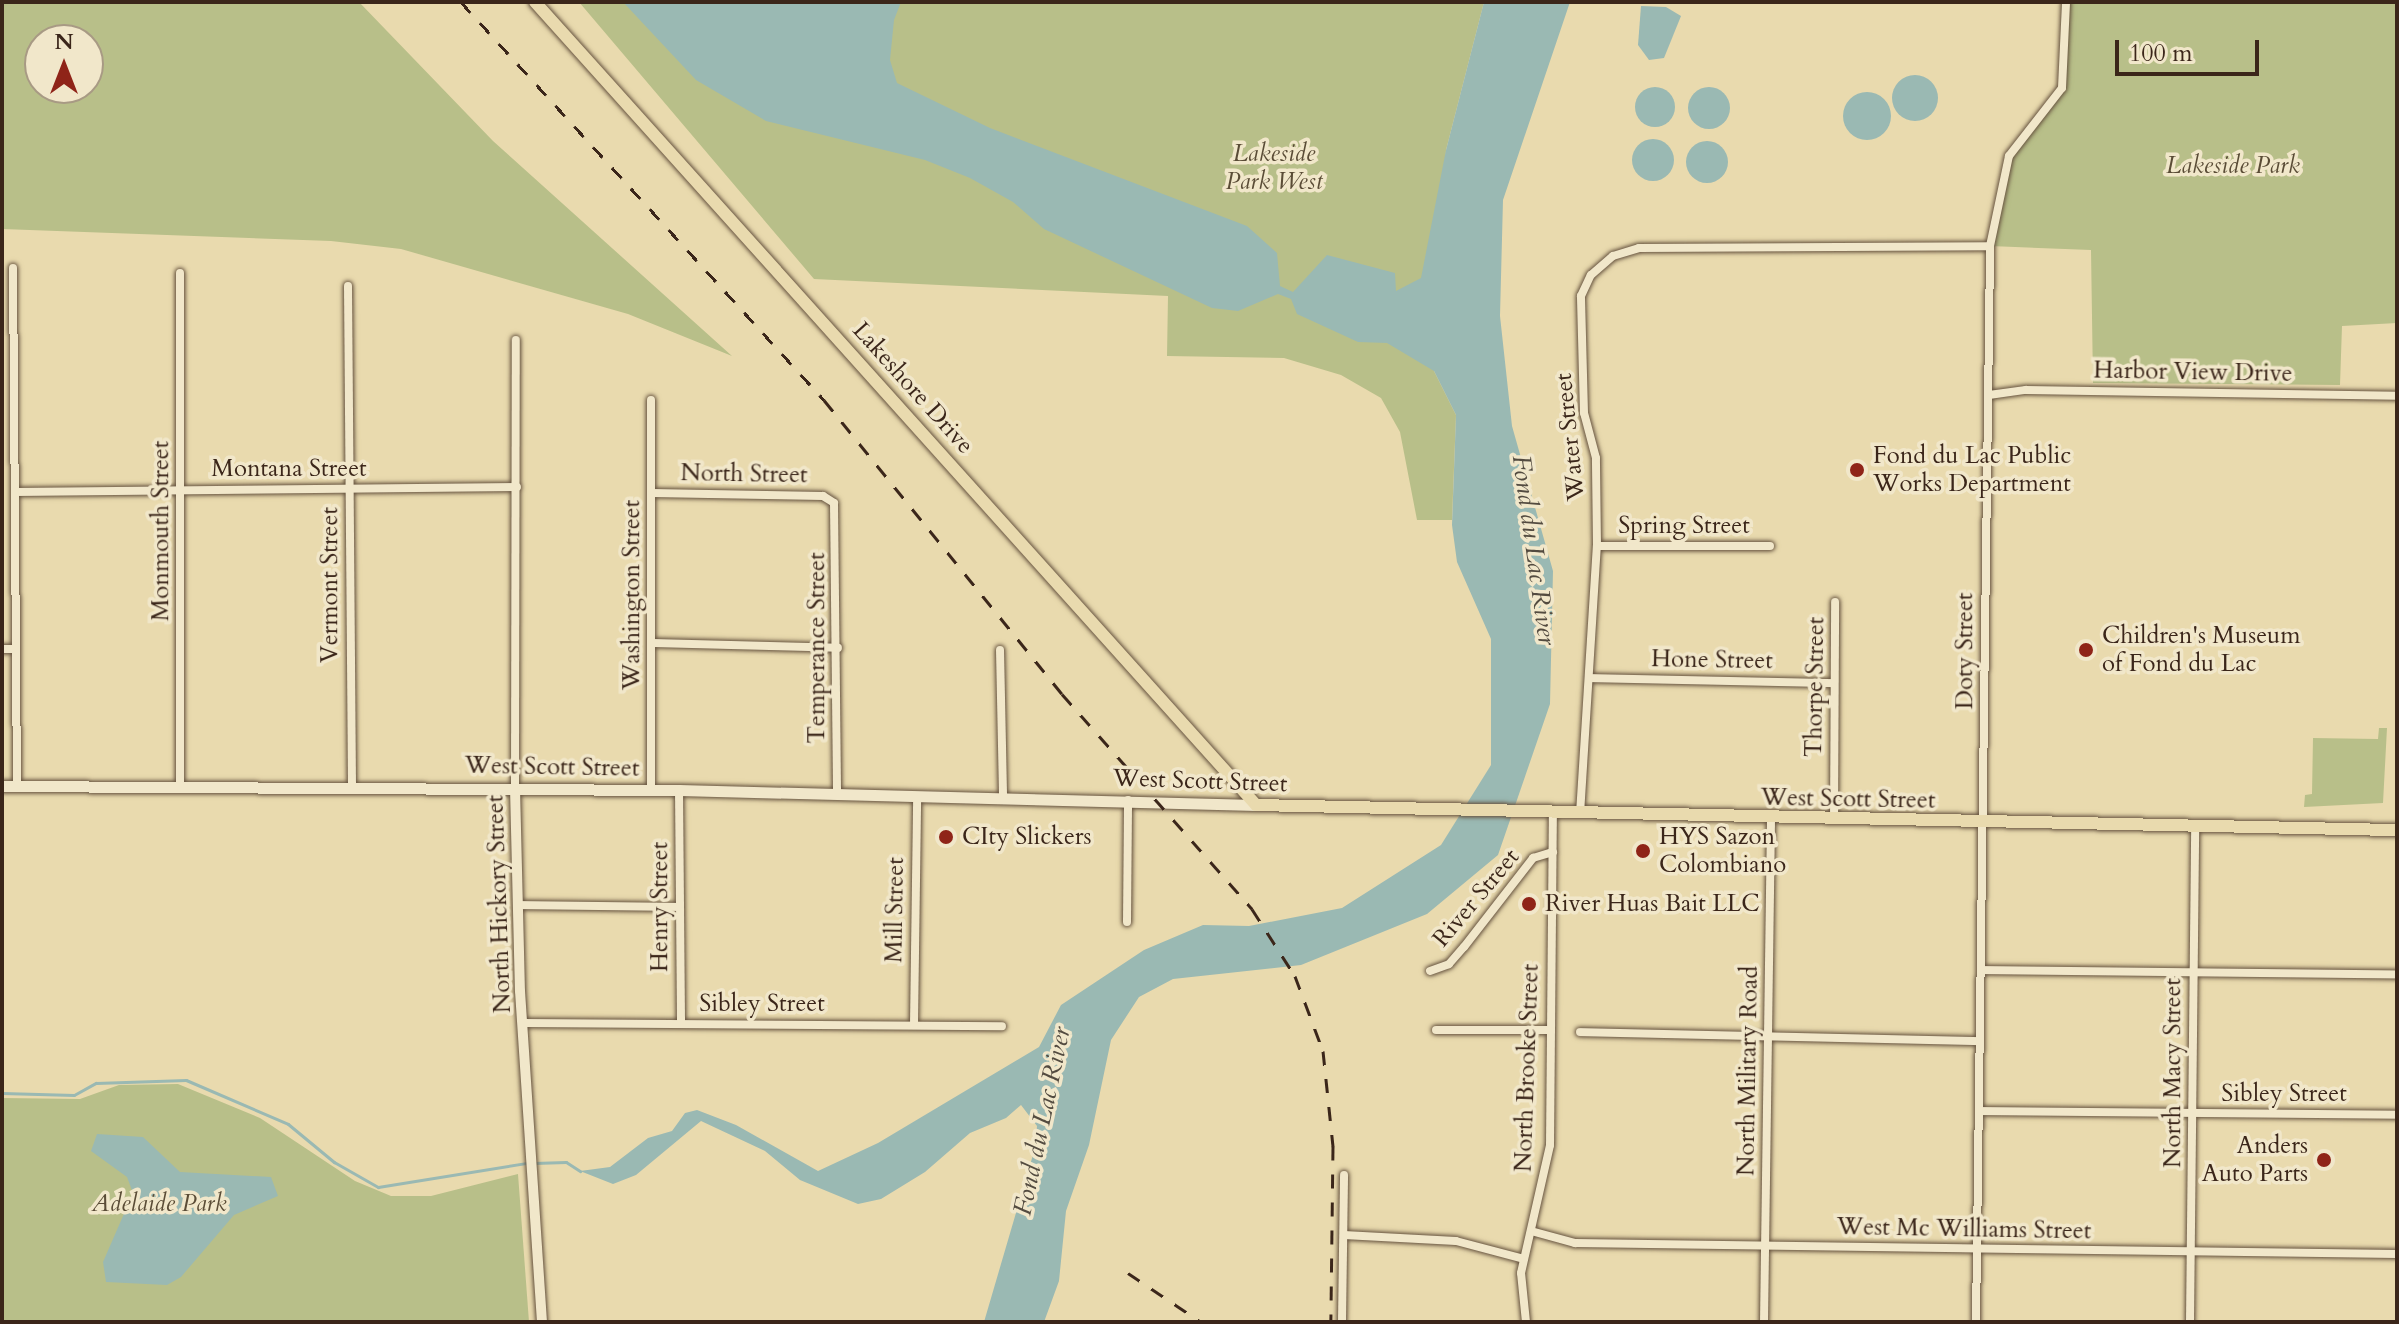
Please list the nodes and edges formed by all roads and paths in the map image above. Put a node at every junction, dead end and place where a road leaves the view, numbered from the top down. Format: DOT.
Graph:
graph roads {
  1 [pos="535,2"];
  2 [pos="2066,2"];
  3 [pos="1990,246"];
  4 [pos="13,268"];
  5 [pos="180,273"];
  6 [pos="348,286"];
  7 [pos="516,340"];
  8 [pos="1989,395"];
  9 [pos="2397,396"];
  10 [pos="651,400"];
  11 [pos="517,487"];
  12 [pos="350,489"];
  13 [pos="182,490"];
  14 [pos="15,492"];
  15 [pos="652,493"];
  16 [pos="833,501"];
  17 [pos="1597,546"];
  18 [pos="1770,546"];
  19 [pos="1835,602"];
  20 [pos="653,643"];
  21 [pos="838,648"];
  22 [pos="2,649"];
  23 [pos="16,649"];
  24 [pos="1000,650"];
  25 [pos="1590,678"];
  26 [pos="1834,683"];
  27 [pos="2,786"];
  28 [pos="17,786"];
  29 [pos="352,787"];
  30 [pos="180,788"];
  31 [pos="515,788"];
  32 [pos="651,790"];
  33 [pos="679,790"];
  34 [pos="837,795"];
  35 [pos="917,796"];
  36 [pos="1003,798"];
  37 [pos="1128,800"];
  38 [pos="1256,805"];
  39 [pos="1553,813"];
  40 [pos="1580,814"];
  41 [pos="1771,820"];
  42 [pos="1834,820"];
  43 [pos="1982,824"];
  44 [pos="2195,825"];
  45 [pos="2397,830"];
  46 [pos="1553,852"];
  47 [pos="518,905"];
  48 [pos="679,907"];
  49 [pos="1127,922"];
  50 [pos="1981,970"];
  51 [pos="1430,971"];
  52 [pos="2194,971"];
  53 [pos="2397,974"];
  54 [pos="523,1023"];
  55 [pos="681,1023"];
  56 [pos="914,1024"];
  57 [pos="1002,1026"];
  58 [pos="1436,1030"];
  59 [pos="1551,1030"];
  60 [pos="1580,1032"];
  61 [pos="1770,1034"];
  62 [pos="1980,1041"];
  63 [pos="1979,1111"];
  64 [pos="2193,1114"];
  65 [pos="2397,1115"];
  66 [pos="1344,1175"];
  67 [pos="1531,1231"];
  68 [pos="1344,1235"];
  69 [pos="1765,1246"];
  70 [pos="2192,1250"];
  71 [pos="1976,1251"];
  72 [pos="2397,1254"];
  73 [pos="1524,1259"];
  74 [pos="542,1322"];
  75 [pos="1342,1322"];
  76 [pos="1526,1322"];
  77 [pos="1764,1322"];
  78 [pos="1976,1322"];
  79 [pos="2190,1322"];
  1 -- 38 [label="main road, Lakeshore Drive"];
  2 -- 3 [label="street, Doty Street"];
  3 -- 8 [label="street, Doty Street"];
  3 -- 17 [label="street, Water Street"];
  4 -- 14 [label="street"];
  5 -- 13 [label="street, Monmouth Street"];
  6 -- 12 [label="street, Vermont Street"];
  7 -- 11 [label="street, North Hickory Street"];
  8 -- 9 [label="street, Harbor View Drive"];
  8 -- 43 [label="street, Doty Street"];
  10 -- 15 [label="street, Washington Street"];
  11 -- 12 [label="street, Montana Street"];
  11 -- 31 [label="street, North Hickory Street"];
  12 -- 13 [label="street, Montana Street"];
  12 -- 29 [label="street, Vermont Street"];
  13 -- 14 [label="street, Montana Street"];
  13 -- 30 [label="street, Monmouth Street"];
  14 -- 23 [label="street"];
  15 -- 16 [label="street, North Street"];
  15 -- 20 [label="street, Washington Street"];
  16 -- 21 [label="street, Temperance Street"];
  17 -- 18 [label="street, Spring Street"];
  17 -- 25 [label="street, Water Street"];
  19 -- 26 [label="street, Thorpe Street"];
  20 -- 21 [label="street"];
  20 -- 32 [label="street, Washington Street"];
  21 -- 34 [label="street, Temperance Street"];
  22 -- 23 [label="street"];
  23 -- 28 [label="street"];
  24 -- 36 [label="street"];
  25 -- 26 [label="street, Hone Street"];
  25 -- 40 [label="street, Water Street"];
  26 -- 42 [label="street, Thorpe Street"];
  27 -- 28 [label="main road, West Scott Street"];
  28 -- 30 [label="main road, West Scott Street"];
  29 -- 30 [label="main road, West Scott Street"];
  29 -- 31 [label="main road, West Scott Street"];
  31 -- 32 [label="main road, West Scott Street"];
  31 -- 47 [label="street, North Hickory Street"];
  32 -- 33 [label="main road, West Scott Street"];
  33 -- 34 [label="main road, West Scott Street"];
  33 -- 48 [label="street, Henry Street"];
  34 -- 35 [label="main road, West Scott Street"];
  35 -- 36 [label="main road, West Scott Street"];
  35 -- 56 [label="street, Mill Street"];
  36 -- 37 [label="main road, West Scott Street"];
  37 -- 38 [label="main road, West Scott Street"];
  37 -- 49 [label="street"];
  38 -- 39 [label="main road, West Scott Street"];
  39 -- 40 [label="main road, West Scott Street"];
  39 -- 46 [label="street, North Brooke Street"];
  40 -- 41 [label="main road, West Scott Street"];
  41 -- 42 [label="main road, West Scott Street"];
  41 -- 61 [label="street, North Military Road"];
  42 -- 43 [label="main road, West Scott Street"];
  43 -- 44 [label="main road, West Scott Street"];
  43 -- 50 [label="street, Doty Street"];
  44 -- 45 [label="main road, West Scott Street"];
  44 -- 52 [label="street, North Macy Street"];
  46 -- 51 [label="street, River Street"];
  46 -- 59 [label="street, North Brooke Street"];
  47 -- 48 [label="street"];
  47 -- 54 [label="street, North Hickory Street"];
  48 -- 55 [label="street, Henry Street"];
  50 -- 52 [label="street"];
  50 -- 62 [label="street, Doty Street"];
  52 -- 53 [label="street"];
  52 -- 64 [label="street, North Macy Street"];
  54 -- 55 [label="street, Sibley Street"];
  54 -- 74 [label="street, North Hickory Street"];
  55 -- 56 [label="street, Sibley Street"];
  56 -- 57 [label="street, Sibley Street"];
  58 -- 59 [label="street"];
  59 -- 67 [label="street, North Brooke Street"];
  60 -- 61 [label="street"];
  61 -- 62 [label="street"];
  61 -- 69 [label="street, North Military Road"];
  62 -- 63 [label="street, Doty Street"];
  63 -- 64 [label="street, Sibley Street"];
  63 -- 71 [label="street, Doty Street"];
  64 -- 65 [label="street, Sibley Street"];
  64 -- 70 [label="street, North Macy Street"];
  66 -- 68 [label="street"];
  67 -- 69 [label="street, West Mc Williams Street"];
  67 -- 73 [label="street, North Brooke Street"];
  68 -- 73 [label="street"];
  68 -- 75 [label="street"];
  69 -- 71 [label="street, West Mc Williams Street"];
  69 -- 77 [label="street, North Military Road"];
  70 -- 71 [label="street, West Mc Williams Street"];
  70 -- 72 [label="street, West Mc Williams Street"];
  70 -- 79 [label="street, North Macy Street"];
  71 -- 78 [label="street, Doty Street"];
  73 -- 76 [label="street, North Brooke Street"];
}
